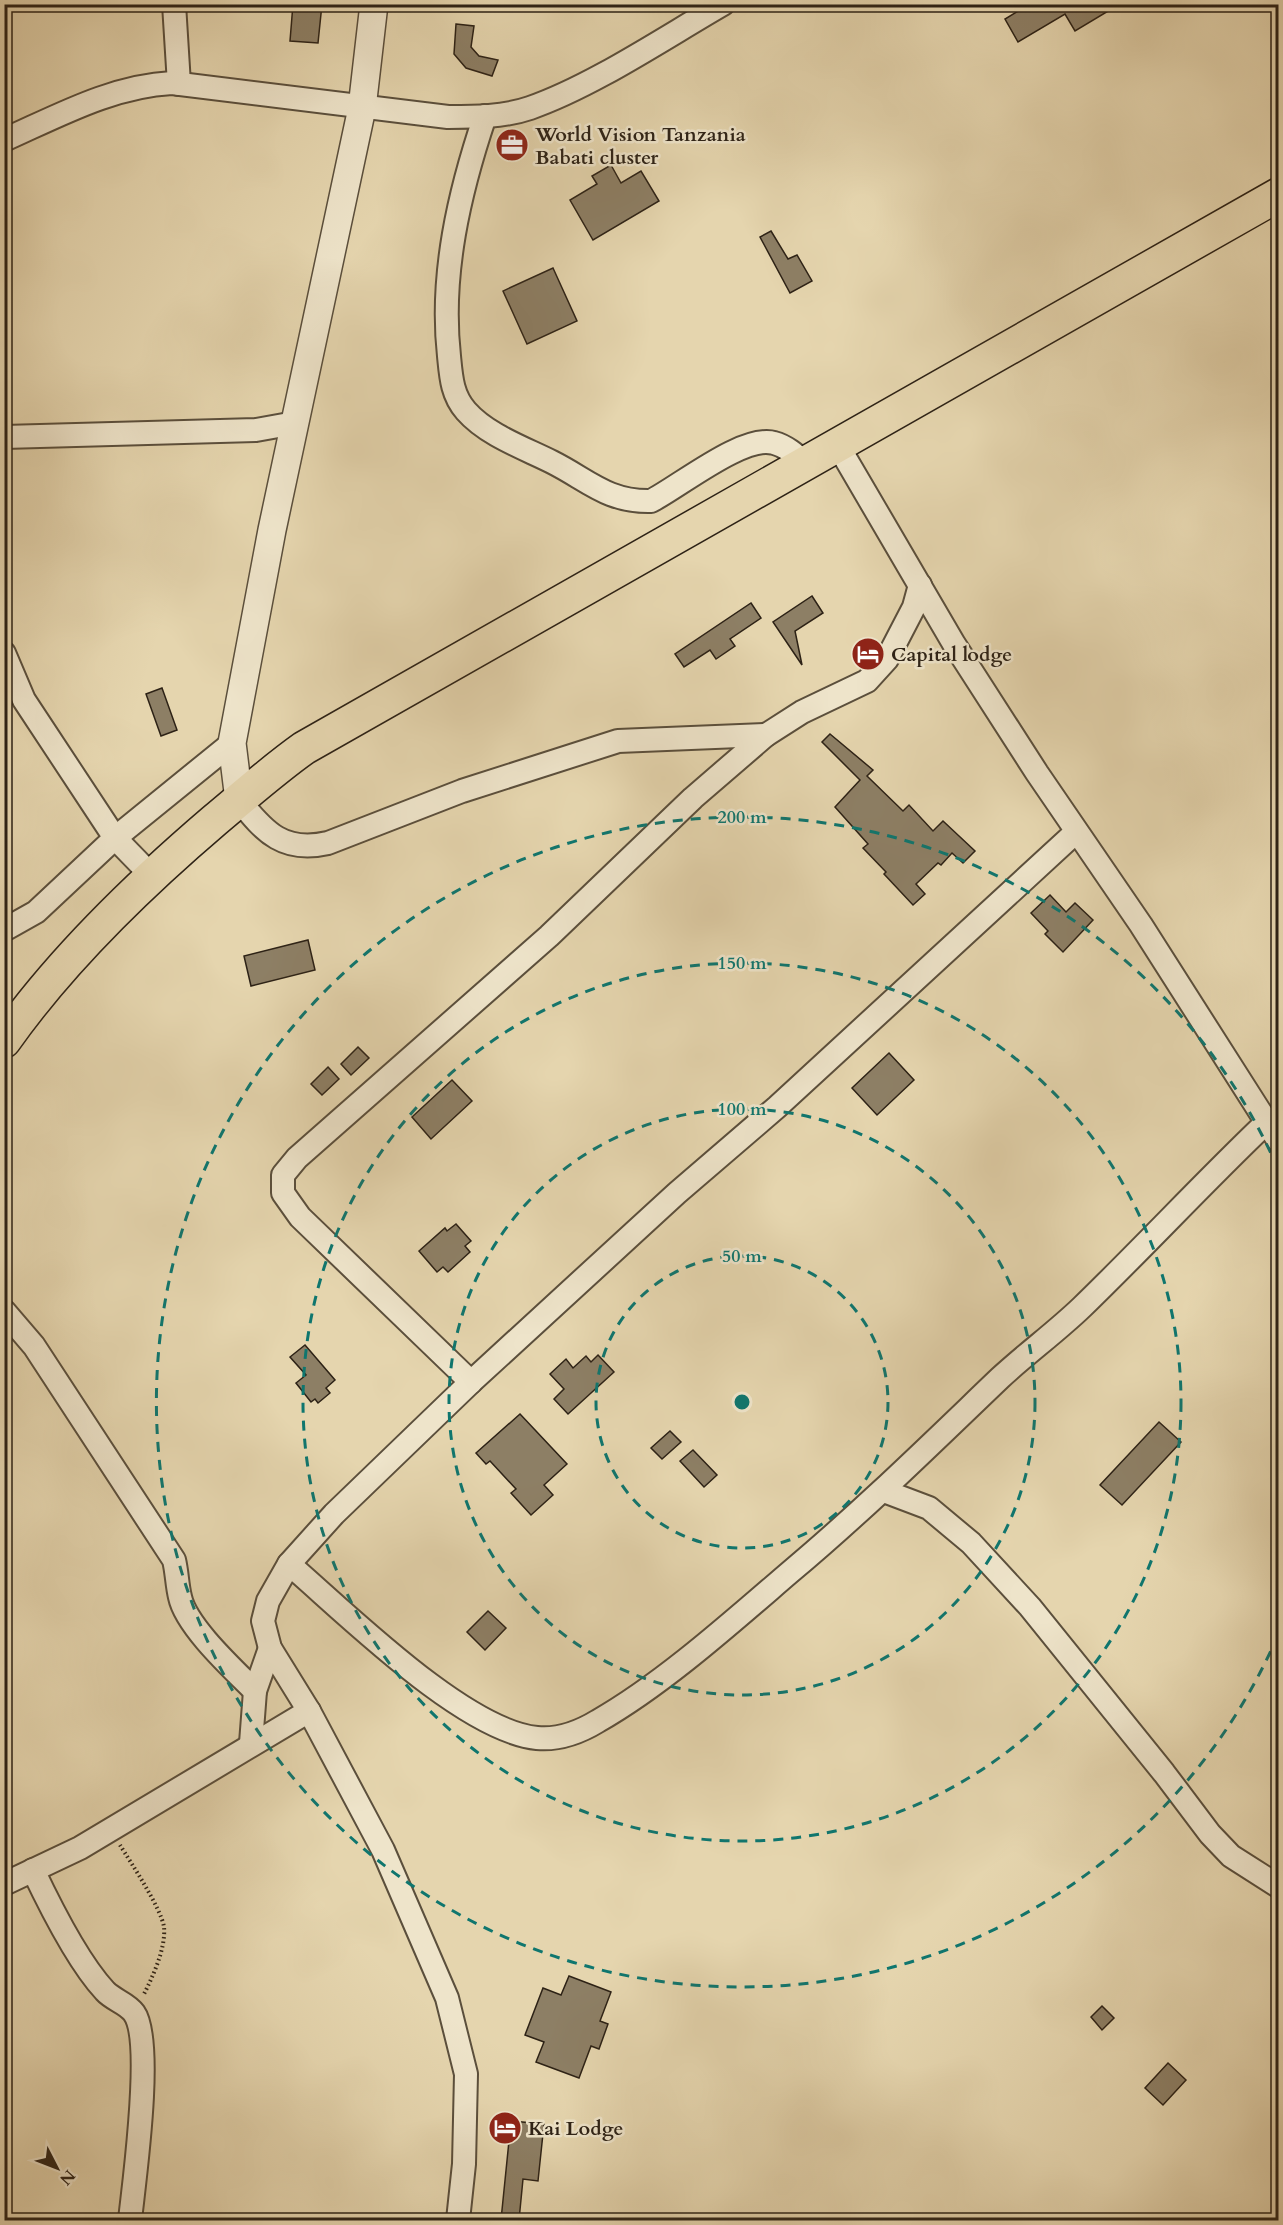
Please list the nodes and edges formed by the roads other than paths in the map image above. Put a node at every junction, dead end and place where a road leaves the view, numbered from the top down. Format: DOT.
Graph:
graph roads {
  1 [pos="174,4"];
  2 [pos="374,4"];
  3 [pos="723,4"];
  4 [pos="179,84"];
  5 [pos="362,108"];
  6 [pos="485,116"];
  7 [pos="4,140"];
  8 [pos="1278,195"];
  9 [pos="295,423"];
  10 [pos="4,437"];
  11 [pos="837,444"];
  12 [pos="805,463"];
  13 [pos="920,585"];
  14 [pos="4,653"];
  15 [pos="766,735"];
  16 [pos="232,743"];
  17 [pos="239,800"];
  18 [pos="1076,832"];
  19 [pos="115,838"];
  20 [pos="151,875"];
  21 [pos="4,930"];
  22 [pos="4,1041"];
  23 [pos="1273,1131"];
  24 [pos="4,1311"];
  25 [pos="471,1382"];
  26 [pos="884,1491"];
  27 [pos="289,1564"];
  28 [pos="270,1648"];
  29 [pos="255,1691"];
  30 [pos="309,1711"];
  31 [pos="251,1743"];
  32 [pos="33,1870"];
  33 [pos="4,1884"];
  34 [pos="1278,1886"];
  35 [pos="130,2220"];
  36 [pos="458,2220"];
  1 -- 4 [label="street"];
  2 -- 5 [label="street"];
  3 -- 6 [label="street"];
  4 -- 5 [label="street"];
  4 -- 7 [label="street"];
  5 -- 6 [label="street"];
  5 -- 9 [label="street"];
  6 -- 12 [label="street"];
  8 -- 11 [label="highway"];
  9 -- 10 [label="street"];
  9 -- 16 [label="street"];
  11 -- 12 [label="highway"];
  11 -- 13 [label="street"];
  12 -- 17 [label="highway"];
  13 -- 15 [label="street"];
  13 -- 18 [label="street"];
  14 -- 19 [label="street"];
  15 -- 17 [label="street"];
  15 -- 25 [label="street"];
  16 -- 17 [label="street"];
  16 -- 19 [label="street"];
  17 -- 20 [label="highway"];
  18 -- 23 [label="street"];
  18 -- 25 [label="street"];
  19 -- 20 [label="street"];
  19 -- 21 [label="street"];
  20 -- 22 [label="highway"];
  23 -- 26 [label="street"];
  24 -- 29 [label="street"];
  25 -- 27 [label="street"];
  26 -- 27 [label="street"];
  26 -- 34 [label="street"];
  27 -- 28 [label="street"];
  28 -- 29 [label="street"];
  28 -- 30 [label="street"];
  29 -- 31 [label="street"];
  30 -- 31 [label="street"];
  30 -- 36 [label="street"];
  31 -- 32 [label="street"];
  32 -- 33 [label="street"];
  32 -- 35 [label="street"];
}
